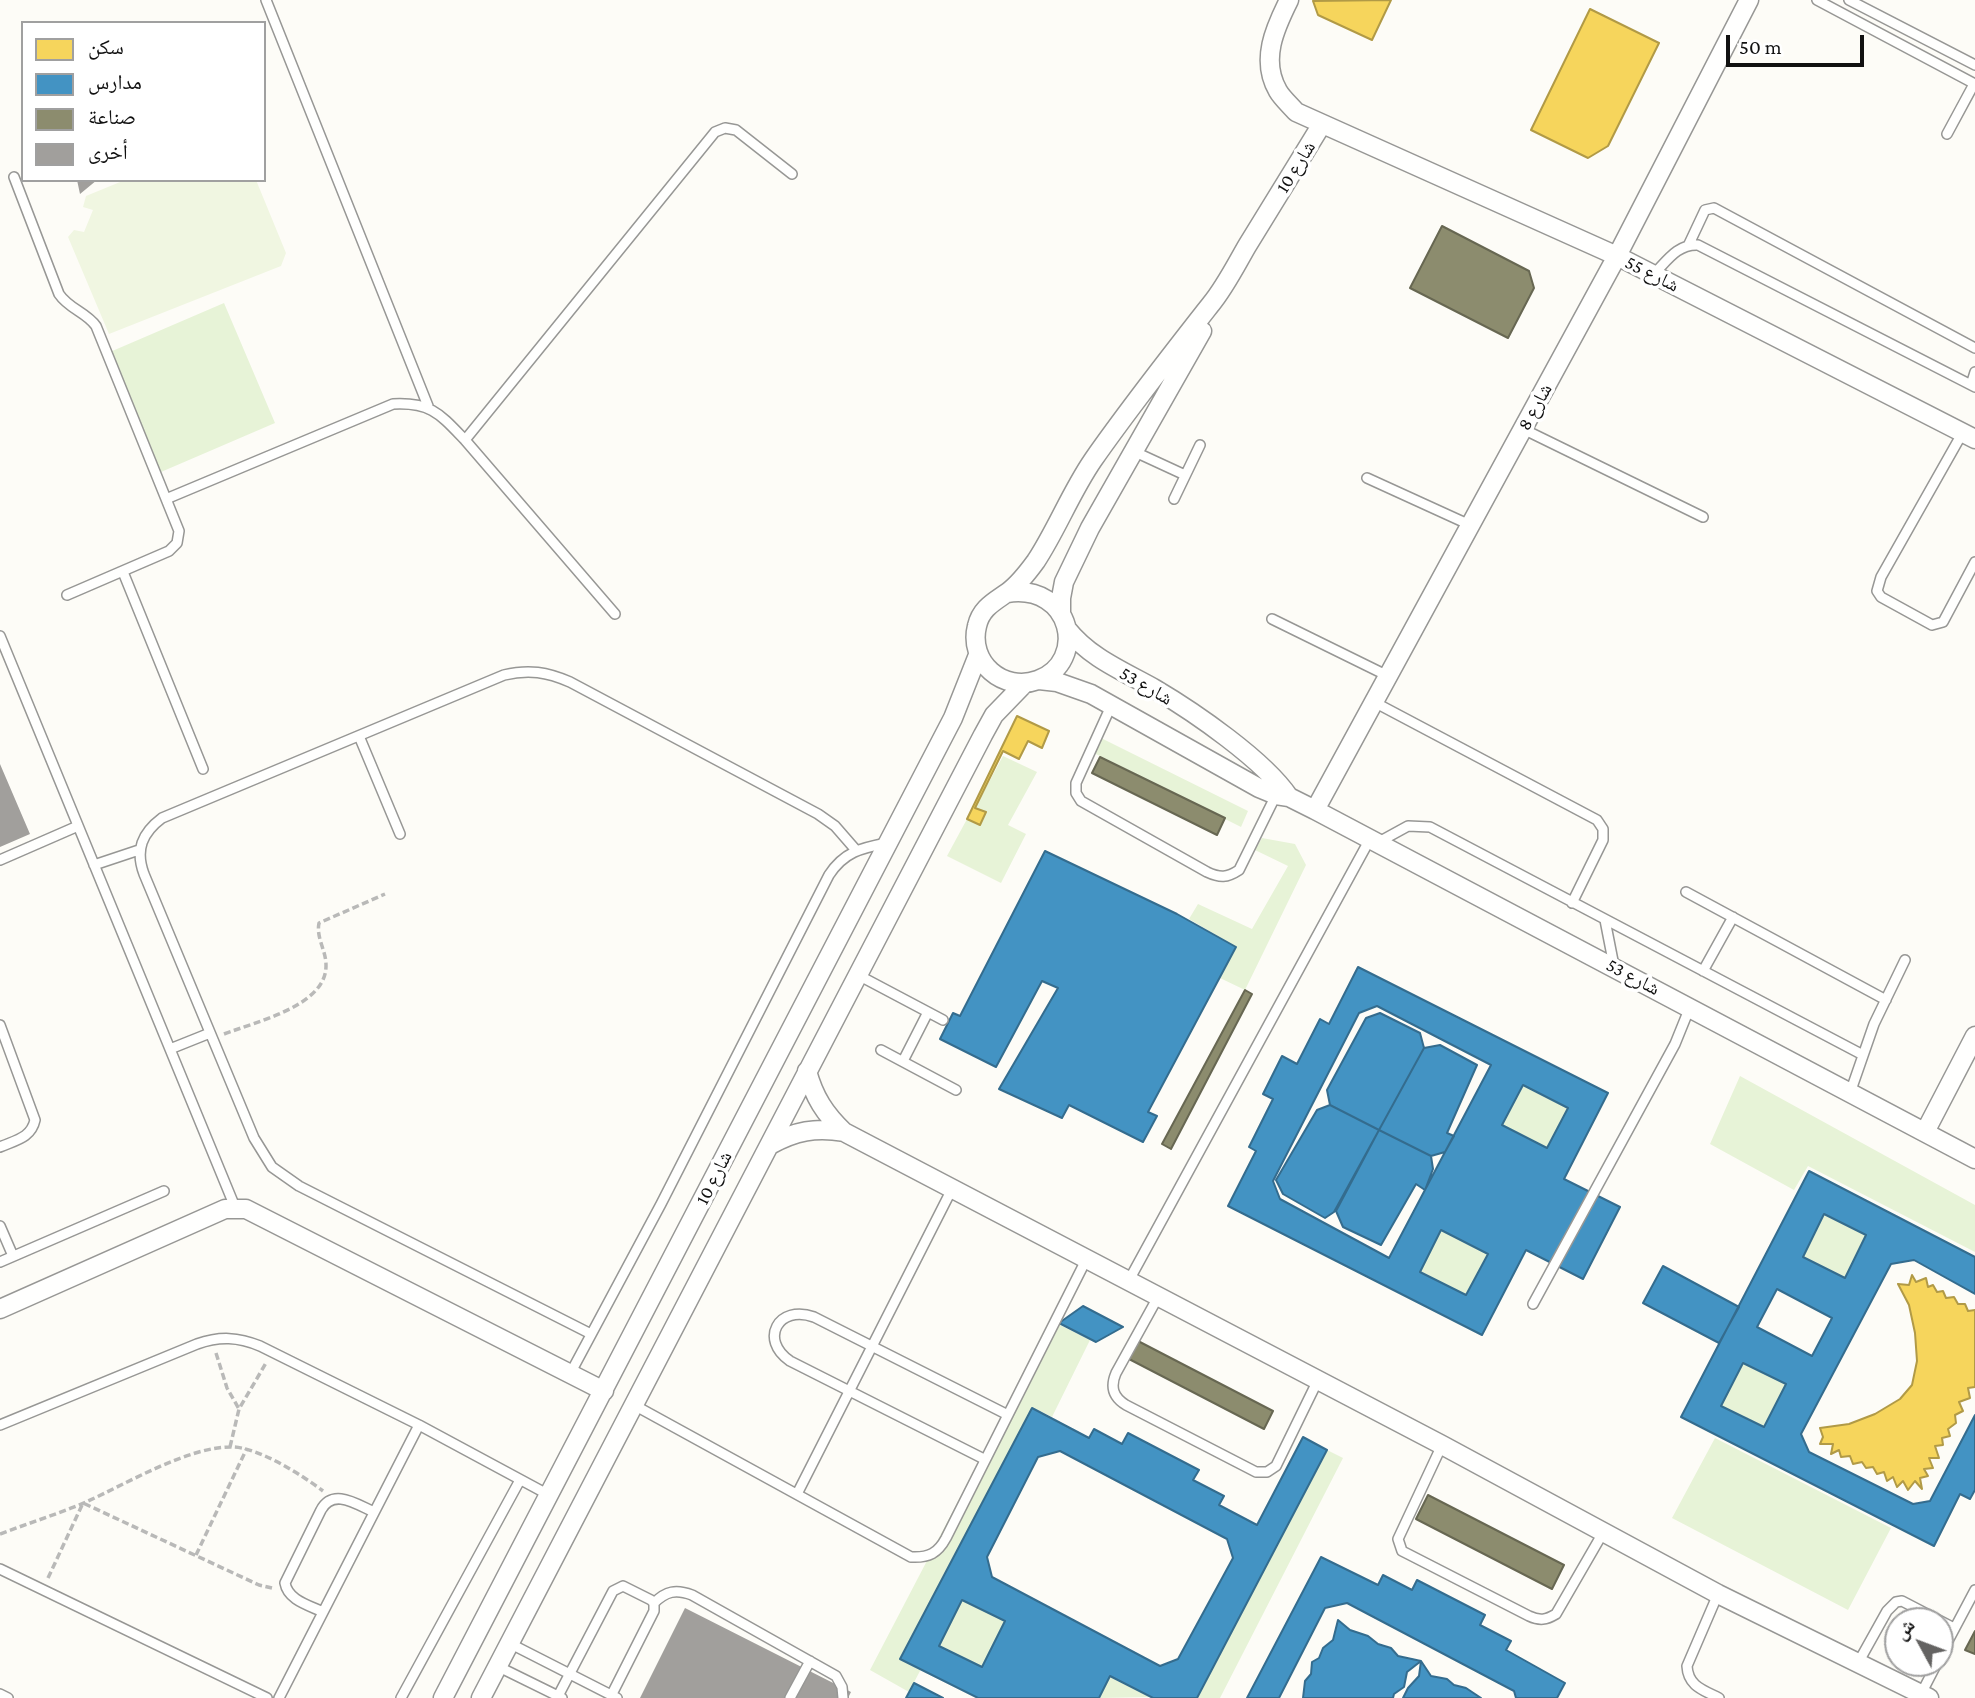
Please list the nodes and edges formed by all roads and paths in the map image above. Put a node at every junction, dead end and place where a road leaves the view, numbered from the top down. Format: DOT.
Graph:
graph roads {
  1 [pos="266,0"];
  2 [pos="1289,0"];
  3 [pos="1749,0"];
  4 [pos="1817,0"];
  5 [pos="1849,0"];
  6 [pos="1975,65"];
  7 [pos="1975,84"];
  8 [pos="1322,124"];
  9 [pos="1947,134"];
  10 [pos="792,174"];
  11 [pos="13,177"];
  12 [pos="1689,244"];
  13 [pos="1617,256"];
  14 [pos="1653,275"];
  15 [pos="1211,305"];
  16 [pos="1975,348"];
  17 [pos="1975,372"];
  18 [pos="1973,386"];
  19 [pos="428,407"];
  20 [pos="1523,429"];
  21 [pos="1115,431"];
  22 [pos="1970,433"];
  23 [pos="465,440"];
  24 [pos="1200,445"];
  25 [pos="1135,448"];
  26 [pos="1185,475"];
  27 [pos="1367,478"];
  28 [pos="166,499"];
  29 [pos="1174,499"];
  30 [pos="1703,517"];
  31 [pos="1470,526"];
  32 [pos="1975,562"];
  33 [pos="123,572"];
  34 [pos="1007,593"];
  35 [pos="67,595"];
  36 [pos="615,614"];
  37 [pos="1272,619"];
  38 [pos="1064,621"];
  39 [pos="0,636"];
  40 [pos="978,655"];
  41 [pos="1388,676"];
  42 [pos="1032,682"];
  43 [pos="1374,702"];
  44 [pos="1111,706"];
  45 [pos="359,736"];
  46 [pos="203,769"];
  47 [pos="1283,796"];
  48 [pos="1315,810"];
  49 [pos="78,826"];
  50 [pos="400,834"];
  51 [pos="1373,841"];
  52 [pos="888,842"];
  53 [pos="139,849"];
  54 [pos="855,849"];
  55 [pos="0,860"];
  56 [pos="94,865"];
  57 [pos="1686,892"];
  58 [pos="385,894"];
  59 [pos="1572,903"];
  60 [pos="1733,917"];
  61 [pos="1605,920"];
  62 [pos="1905,960"];
  63 [pos="1614,966"];
  64 [pos="1703,971"];
  65 [pos="858,975"];
  66 [pos="1886,1000"];
  67 [pos="1690,1007"];
  68 [pos="928,1012"];
  69 [pos="943,1020"];
  70 [pos="0,1026"];
  71 [pos="211,1035"];
  72 [pos="1975,1036"];
  73 [pos="170,1049"];
  74 [pos="881,1050"];
  75 [pos="1863,1055"];
  76 [pos="12,1056"];
  77 [pos="0,1061"];
  78 [pos="903,1061"];
  79 [pos="807,1071"];
  80 [pos="956,1090"];
  81 [pos="1850,1093"];
  82 [pos="844,1132"];
  83 [pos="1925,1132"];
  84 [pos="770,1145"];
  85 [pos="0,1147"];
  86 [pos="1975,1158"];
  87 [pos="951,1189"];
  88 [pos="164,1191"];
  89 [pos="234,1207"];
  90 [pos="0,1226"];
  91 [pos="13,1256"];
  92 [pos="1086,1260"];
  93 [pos="0,1262"];
  94 [pos="1128,1282"];
  95 [pos="1158,1297"];
  96 [pos="1532,1304"];
  97 [pos="0,1309"];
  98 [pos="591,1334"];
  99 [pos="212,1339"];
  100 [pos="872,1346"];
  101 [pos="272,1352"];
  102 [pos="570,1374"];
  103 [pos="1318,1380"];
  104 [pos="849,1390"];
  105 [pos="604,1391"];
  106 [pos="634,1405"];
  107 [pos="239,1409"];
  108 [pos="1008,1415"];
  109 [pos="0,1425"];
  110 [pos="419,1425"];
  111 [pos="1442,1445"];
  112 [pos="230,1447"];
  113 [pos="247,1448"];
  114 [pos="984,1460"];
  115 [pos="520,1480"];
  116 [pos="797,1494"];
  117 [pos="549,1495"];
  118 [pos="331,1499"];
  119 [pos="83,1503"];
  120 [pos="374,1512"];
  121 [pos="1604,1531"];
  122 [pos="0,1534"];
  123 [pos="196,1555"];
  124 [pos="0,1569"];
  125 [pos="43,1590"];
  126 [pos="286,1590"];
  127 [pos="1975,1590"];
  128 [pos="1718,1594"];
  129 [pos="653,1603"];
  130 [pos="1891,1607"];
  131 [pos="1914,1607"];
  132 [pos="323,1612"];
  133 [pos="1884,1616"];
  134 [pos="1954,1628"];
  135 [pos="509,1643"];
  136 [pos="810,1661"];
  137 [pos="1858,1663"];
  138 [pos="498,1666"];
  139 [pos="570,1673"];
  140 [pos="1932,1677"];
  141 [pos="0,1694"];
  142 [pos="615,1696"];
  143 [pos="559,1697"];
  144 [pos="1925,1697"];
  145 [pos="8,1698"];
  146 [pos="267,1698"];
  147 [pos="279,1698"];
  148 [pos="401,1698"];
  149 [pos="443,1698"];
  150 [pos="481,1698"];
  151 [pos="790,1698"];
  152 [pos="843,1698"];
  153 [pos="1720,1698"];
  1 -- 19 [label="lane"];
  2 -- 8 [label="street, شارع 10"];
  3 -- 13 [label="street, شارع 8"];
  4 -- 7 [label="lane"];
  5 -- 6 [label="lane"];
  7 -- 9 [label="lane"];
  8 -- 13 [label="street, شارع 55"];
  8 -- 15 [label="street, شارع 10"];
  10 -- 23 [label="lane"];
  11 -- 28 [label="lane"];
  12 -- 14 [label="lane"];
  12 -- 16 [label="lane"];
  12 -- 18 [label="lane"];
  13 -- 14 [label="street, شارع 55"];
  13 -- 20 [label="street, شارع 8"];
  14 -- 22 [label="street, شارع 55"];
  15 -- 21 [label="street, شارع 10"];
  15 -- 25 [label="street, شارع 10"];
  17 -- 18 [label="lane"];
  19 -- 23 [label="lane"];
  19 -- 28 [label="lane"];
  20 -- 30 [label="lane"];
  20 -- 31 [label="street, شارع 8"];
  21 -- 25 [label="street"];
  21 -- 34 [label="street, شارع 10"];
  22 -- 32 [label="lane"];
  23 -- 36 [label="lane"];
  24 -- 26 [label="lane"];
  25 -- 26 [label="lane"];
  25 -- 38 [label="street, شارع 10"];
  26 -- 29 [label="lane"];
  27 -- 31 [label="lane"];
  28 -- 33 [label="lane"];
  31 -- 41 [label="street, شارع 8"];
  33 -- 35 [label="lane"];
  33 -- 46 [label="lane"];
  34 -- 38 [label="street"];
  34 -- 40 [label="street"];
  37 -- 41 [label="lane"];
  38 -- 42 [label="street"];
  38 -- 47 [label="street, شارع 53"];
  39 -- 49 [label="lane"];
  40 -- 42 [label="street"];
  40 -- 52 [label="street, شارع 10"];
  41 -- 43 [label="street, شارع 8"];
  42 -- 44 [label="street, شارع 53"];
  42 -- 65 [label="street, شارع 10"];
  43 -- 48 [label="street, شارع 8"];
  43 -- 59 [label="lane"];
  44 -- 47 [label="street, شارع 53"];
  44 -- 47 [label="lane"];
  45 -- 50 [label="lane"];
  45 -- 53 [label="lane"];
  45 -- 54 [label="lane"];
  47 -- 48 [label="street, شارع 53"];
  48 -- 51 [label="street, شارع 53"];
  49 -- 55 [label="lane"];
  49 -- 56 [label="lane"];
  51 -- 59 [label="lane"];
  51 -- 63 [label="street, شارع 53"];
  51 -- 94 [label="lane"];
  52 -- 54 [label="lane"];
  52 -- 105 [label="street, شارع 10"];
  53 -- 56 [label="lane"];
  53 -- 71 [label="lane"];
  54 -- 98 [label="lane"];
  56 -- 73 [label="lane"];
  57 -- 60 [label="lane"];
  58 -- 71 [label="path"];
  59 -- 61 [label="lane"];
  60 -- 64 [label="lane"];
  60 -- 66 [label="lane"];
  61 -- 63 [label="lane"];
  61 -- 64 [label="lane"];
  62 -- 66 [label="lane"];
  63 -- 67 [label="street, شارع 53"];
  64 -- 75 [label="lane"];
  65 -- 68 [label="lane"];
  65 -- 79 [label="street, شارع 10"];
  66 -- 75 [label="lane"];
  67 -- 81 [label="street, شارع 53"];
  67 -- 96 [label="lane"];
  68 -- 69 [label="lane"];
  68 -- 78 [label="lane"];
  70 -- 76 [label="lane"];
  71 -- 73 [label="lane"];
  71 -- 98 [label="lane"];
  72 -- 83 [label="street"];
  73 -- 89 [label="lane"];
  74 -- 78 [label="lane"];
  75 -- 81 [label="lane"];
  76 -- 77 [label="lane"];
  76 -- 85 [label="lane"];
  78 -- 80 [label="lane"];
  79 -- 82 [label="street"];
  79 -- 84 [label="street, شارع 10"];
  81 -- 83 [label="street, شارع 53"];
  82 -- 84 [label="street"];
  82 -- 87 [label="street"];
  83 -- 86 [label="street, شارع 53"];
  84 -- 106 [label="street, شارع 10"];
  87 -- 92 [label="street"];
  87 -- 100 [label="lane"];
  88 -- 91 [label="lane"];
  89 -- 97 [label="street"];
  89 -- 102 [label="street"];
  90 -- 91 [label="lane"];
  91 -- 93 [label="lane"];
  92 -- 94 [label="street"];
  92 -- 108 [label="lane"];
  94 -- 95 [label="street"];
  95 -- 103 [label="street"];
  95 -- 103 [label="lane"];
  98 -- 102 [label="lane"];
  99 -- 101 [label="lane"];
  99 -- 107 [label="path"];
  99 -- 109 [label="lane"];
  100 -- 104 [label="lane"];
  100 -- 104 [label="lane"];
  100 -- 108 [label="lane"];
  101 -- 107 [label="path"];
  101 -- 110 [label="lane"];
  102 -- 105 [label="street"];
  103 -- 111 [label="street"];
  104 -- 114 [label="lane"];
  104 -- 116 [label="lane"];
  105 -- 117 [label="street, شارع 10"];
  106 -- 116 [label="lane"];
  106 -- 135 [label="street, شارع 10"];
  107 -- 112 [label="path"];
  108 -- 114 [label="lane"];
  110 -- 115 [label="lane"];
  110 -- 120 [label="lane"];
  111 -- 121 [label="street"];
  111 -- 121 [label="lane"];
  112 -- 113 [label="path"];
  112 -- 119 [label="path"];
  113 -- 118 [label="path"];
  113 -- 123 [label="path"];
  114 -- 116 [label="lane"];
  115 -- 117 [label="lane"];
  115 -- 148 [label="lane"];
  117 -- 149 [label="street, شارع 10"];
  118 -- 120 [label="lane"];
  118 -- 126 [label="lane"];
  119 -- 122 [label="path"];
  119 -- 123 [label="path"];
  119 -- 125 [label="path"];
  120 -- 132 [label="lane"];
  121 -- 128 [label="street"];
  123 -- 126 [label="path"];
  124 -- 125 [label="lane"];
  125 -- 146 [label="lane"];
  126 -- 132 [label="lane"];
  127 -- 134 [label="lane"];
  128 -- 137 [label="street"];
  128 -- 153 [label="lane"];
  129 -- 136 [label="lane"];
  129 -- 139 [label="lane"];
  129 -- 142 [label="lane"];
  130 -- 131 [label="lane"];
  132 -- 147 [label="lane"];
  133 -- 137 [label="lane"];
  135 -- 138 [label="street, شارع 10"];
  135 -- 139 [label="lane"];
  136 -- 151 [label="lane"];
  136 -- 152 [label="lane"];
  137 -- 144 [label="street"];
  138 -- 143 [label="lane"];
  138 -- 150 [label="street, شارع 10"];
  139 -- 142 [label="lane"];
  139 -- 143 [label="lane"];
  140 -- 144 [label="lane"];
  141 -- 145 [label="lane"];
}
